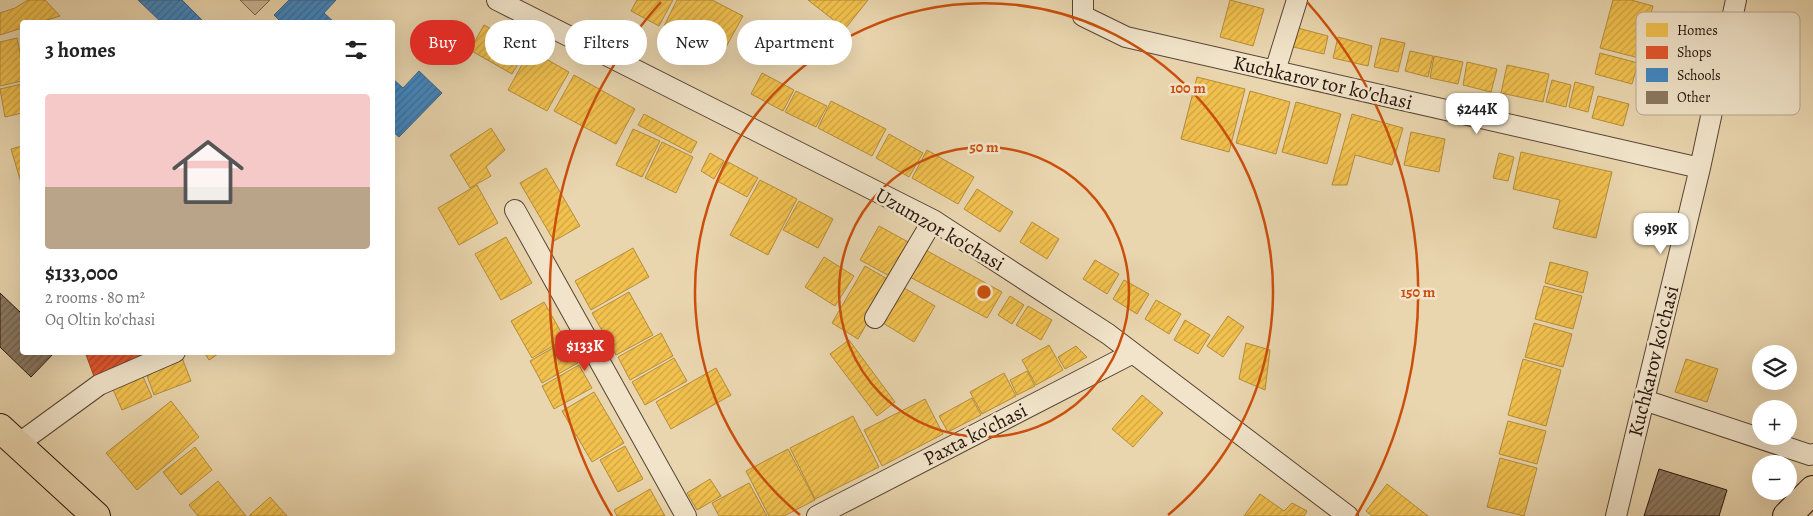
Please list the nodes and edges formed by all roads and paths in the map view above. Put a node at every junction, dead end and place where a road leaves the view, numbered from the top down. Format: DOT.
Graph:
graph roads {
  1 [pos="497,0"];
  2 [pos="1083,0"];
  3 [pos="1297,0"];
  4 [pos="1276,71"];
  5 [pos="1711,115"];
  6 [pos="1700,168"];
  7 [pos="515,210"];
  8 [pos="933,220"];
  9 [pos="875,318"];
  10 [pos="1133,353"];
  11 [pos="168,355"];
  12 [pos="1644,400"];
  13 [pos="6,441"];
  14 [pos="1813,454"];
  15 [pos="1813,490"];
  16 [pos="69,516"];
  17 [pos="96,516"];
  18 [pos="686,516"];
  19 [pos="818,516"];
  20 [pos="1348,516"];
  21 [pos="1616,516"];
  22 [pos="1787,516"];
  1 -- 8 [label="street, Uzumzor ko'chasi"];
  2 -- 4 [label="street, Kuchkarov tor ko'chasi"];
  3 -- 4 [label="street"];
  4 -- 6 [label="street, Kuchkarov tor ko'chasi"];
  5 -- 6 [label="street, Kuchkarov ko'chasi"];
  6 -- 12 [label="street, Kuchkarov ko'chasi"];
  7 -- 18 [label="street"];
  8 -- 9 [label="street"];
  8 -- 10 [label="street, Uzumzor ko'chasi"];
  10 -- 19 [label="street, Paxta ko'chasi"];
  10 -- 20 [label="street, Uzumzor ko'chasi"];
  11 -- 13 [label="street"];
  12 -- 14 [label="street"];
  12 -- 21 [label="street, Kuchkarov ko'chasi"];
  13 -- 16 [label="main road"];
  13 -- 17 [label="main road"];
  15 -- 22 [label="main road"];
}
